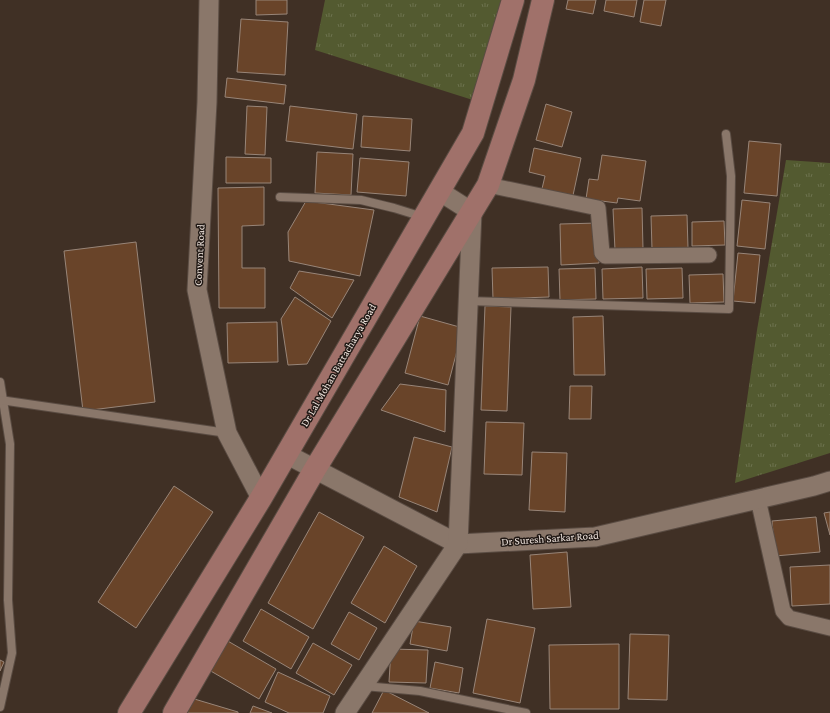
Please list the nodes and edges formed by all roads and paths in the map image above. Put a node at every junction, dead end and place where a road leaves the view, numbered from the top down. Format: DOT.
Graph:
graph roads {
  1 [pos="209,0"];
  2 [pos="513,0"];
  3 [pos="544,0"];
  4 [pos="726,134"];
  5 [pos="488,185"];
  6 [pos="439,191"];
  7 [pos="280,197"];
  8 [pos="472,212"];
  9 [pos="424,218"];
  10 [pos="709,255"];
  11 [pos="467,301"];
  12 [pos="0,382"];
  13 [pos="1,400"];
  14 [pos="227,433"];
  15 [pos="286,454"];
  16 [pos="315,469"];
  17 [pos="830,481"];
  18 [pos="262,498"];
  19 [pos="758,499"];
  20 [pos="458,544"];
  21 [pos="830,628"];
  22 [pos="363,686"];
  23 [pos="0,707"];
  24 [pos="129,713"];
  25 [pos="174,713"];
  26 [pos="345,713"];
  27 [pos="526,713"];
  1 -- 14 [label="street, Convent Road"];
  2 -- 6 [label="main road, Dr Lal Mohan Battacharya Road"];
  3 -- 5 [label="main road"];
  4 -- 11 [label="lane"];
  5 -- 8 [label="main road"];
  5 -- 10 [label="street"];
  6 -- 8 [label="street"];
  6 -- 9 [label="main road, Dr Lal Mohan Battacharya Road"];
  7 -- 9 [label="lane"];
  8 -- 11 [label="street"];
  8 -- 16 [label="main road"];
  9 -- 15 [label="main road, Dr Lal Mohan Battacharya Road"];
  11 -- 20 [label="street"];
  12 -- 13 [label="lane"];
  13 -- 14 [label="lane"];
  13 -- 23 [label="lane"];
  14 -- 18 [label="street, Convent Road"];
  15 -- 16 [label="street"];
  15 -- 18 [label="main road, Dr Lal Mohan Battacharya Road"];
  16 -- 20 [label="street"];
  16 -- 25 [label="main road"];
  17 -- 19 [label="street, Dr Suresh Sarkar Road"];
  18 -- 24 [label="main road, Dr Lal Mohan Battacharya Road"];
  19 -- 20 [label="street, Dr Suresh Sarkar Road"];
  19 -- 21 [label="street"];
  20 -- 22 [label="street"];
  22 -- 26 [label="street"];
  22 -- 27 [label="lane"];
}
